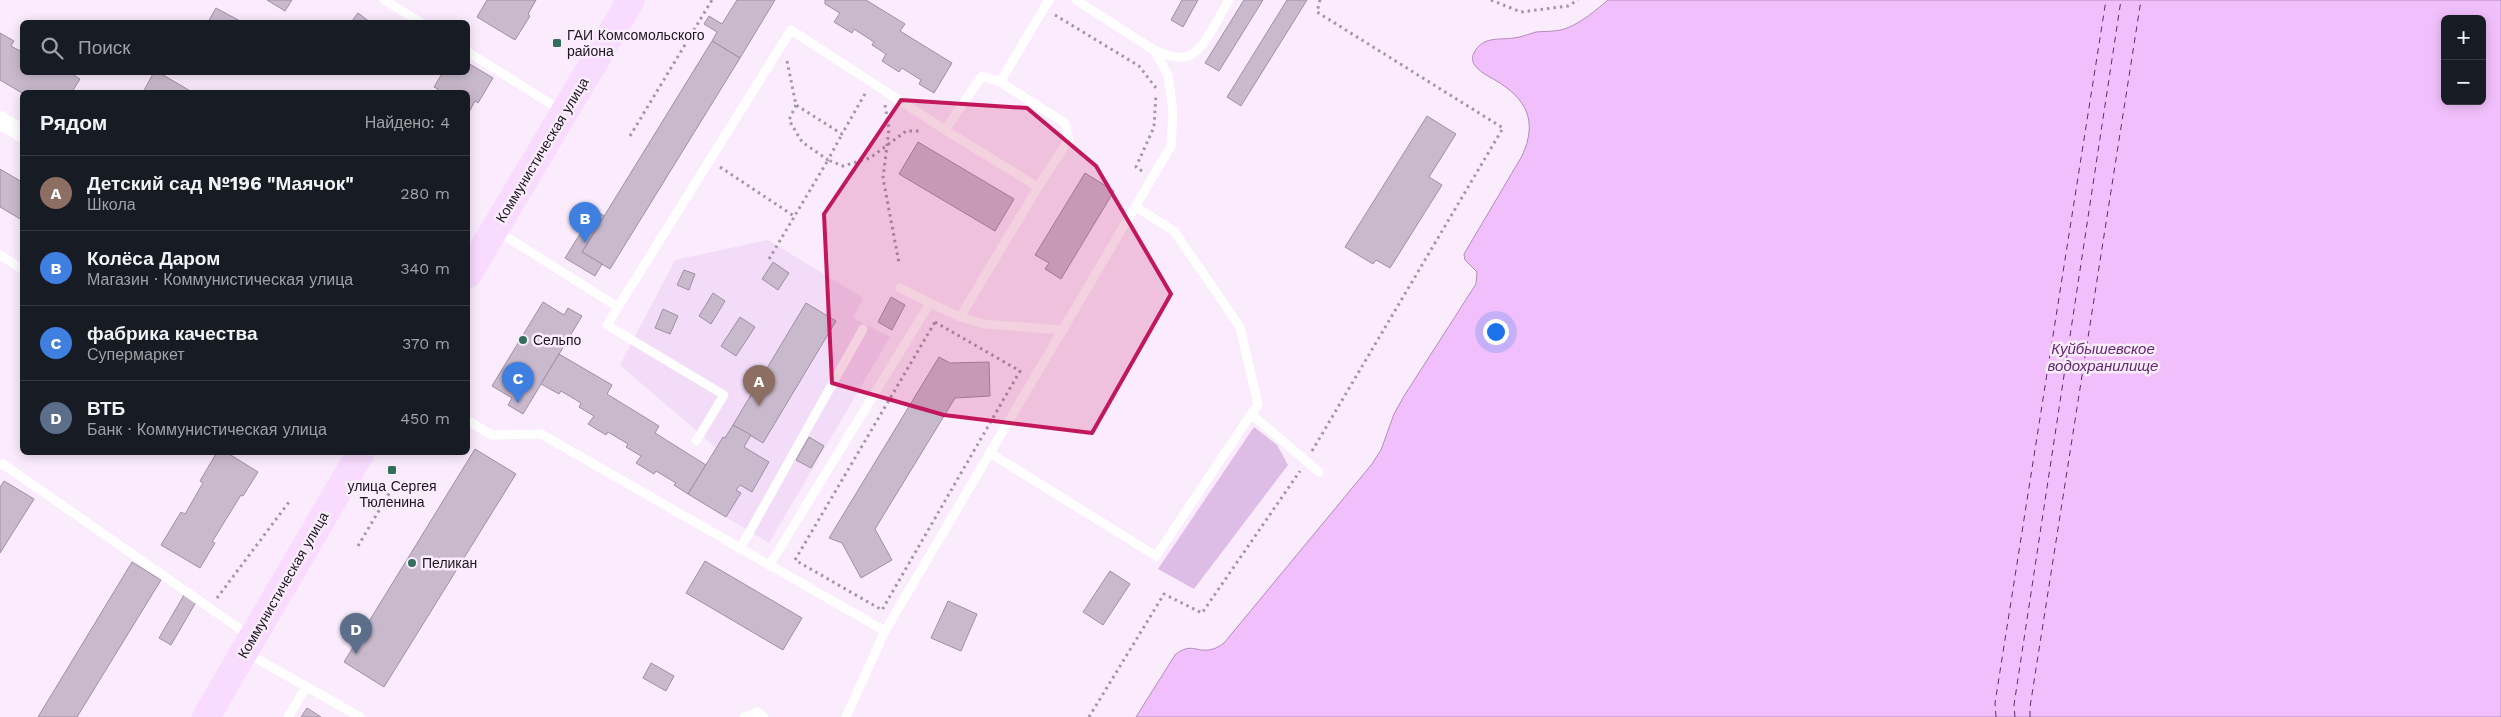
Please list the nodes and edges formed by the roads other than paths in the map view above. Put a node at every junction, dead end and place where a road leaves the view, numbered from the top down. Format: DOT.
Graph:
graph roads {
  1 [pos="384,0"];
  2 [pos="631,0"];
  3 [pos="1076,0"];
  4 [pos="1228,0"];
  5 [pos="1046,4"];
  6 [pos="417,20"];
  7 [pos="1154,50"];
  8 [pos="470,53"];
  9 [pos="1000,82"];
  10 [pos="564,112"];
  11 [pos="0,120"];
  12 [pos="945,130"];
  13 [pos="20,132"];
  14 [pos="1038,187"];
  15 [pos="1136,206"];
  16 [pos="494,229"];
  17 [pos="0,255"];
  18 [pos="20,268"];
  19 [pos="470,271"];
  20 [pos="900,288"];
  21 [pos="930,303"];
  22 [pos="618,307"];
  23 [pos="960,317"];
  24 [pos="863,329"];
  25 [pos="1063,330"];
  26 [pos="1252,414"];
  27 [pos="470,422"];
  28 [pos="696,441"];
  29 [pos="990,453"];
  30 [pos="359,455"];
  31 [pos="0,465"];
  32 [pos="1319,472"];
  33 [pos="740,549"];
  34 [pos="769,566"];
  35 [pos="885,631"];
  36 [pos="249,645"];
  37 [pos="306,687"];
  38 [pos="845,715"];
  39 [pos="206,717"];
  40 [pos="288,717"];
  41 [pos="360,717"];
  42 [pos="744,717"];
  43 [pos="764,717"];
  1 -- 6 [label="lane"];
  2 -- 10 [label="main road, Коммунистическая улица"];
  3 -- 7 [label="lane"];
  4 -- 7 [label="lane"];
  5 -- 9 [label="lane"];
  7 -- 15 [label="lane"];
  8 -- 10 [label="lane"];
  9 -- 12 [label="lane"];
  9 -- 14 [label="lane"];
  10 -- 16 [label="main road, Коммунистическая улица"];
  11 -- 13 [label="street"];
  12 -- 14 [label="lane"];
  12 -- 22 [label="lane"];
  14 -- 23 [label="lane"];
  15 -- 25 [label="lane"];
  15 -- 26 [label="lane"];
  16 -- 19 [label="main road, Коммунистическая улица"];
  16 -- 22 [label="lane"];
  17 -- 18 [label="lane"];
  20 -- 21 [label="lane"];
  21 -- 23 [label="lane"];
  21 -- 34 [label="lane"];
  22 -- 28 [label="lane"];
  23 -- 25 [label="lane"];
  24 -- 33 [label="lane"];
  25 -- 29 [label="lane"];
  26 -- 29 [label="lane"];
  26 -- 32 [label="lane"];
  27 -- 33 [label="lane"];
  29 -- 35 [label="lane"];
  30 -- 36 [label="main road, Коммунистическая улица"];
  31 -- 36 [label="lane"];
  33 -- 34 [label="lane"];
  34 -- 35 [label="lane"];
  35 -- 38 [label="lane"];
  36 -- 37 [label="lane"];
  36 -- 39 [label="main road, Коммунистическая улица"];
  37 -- 40 [label="lane"];
  37 -- 41 [label="lane"];
  42 -- 43 [label="lane"];
}
